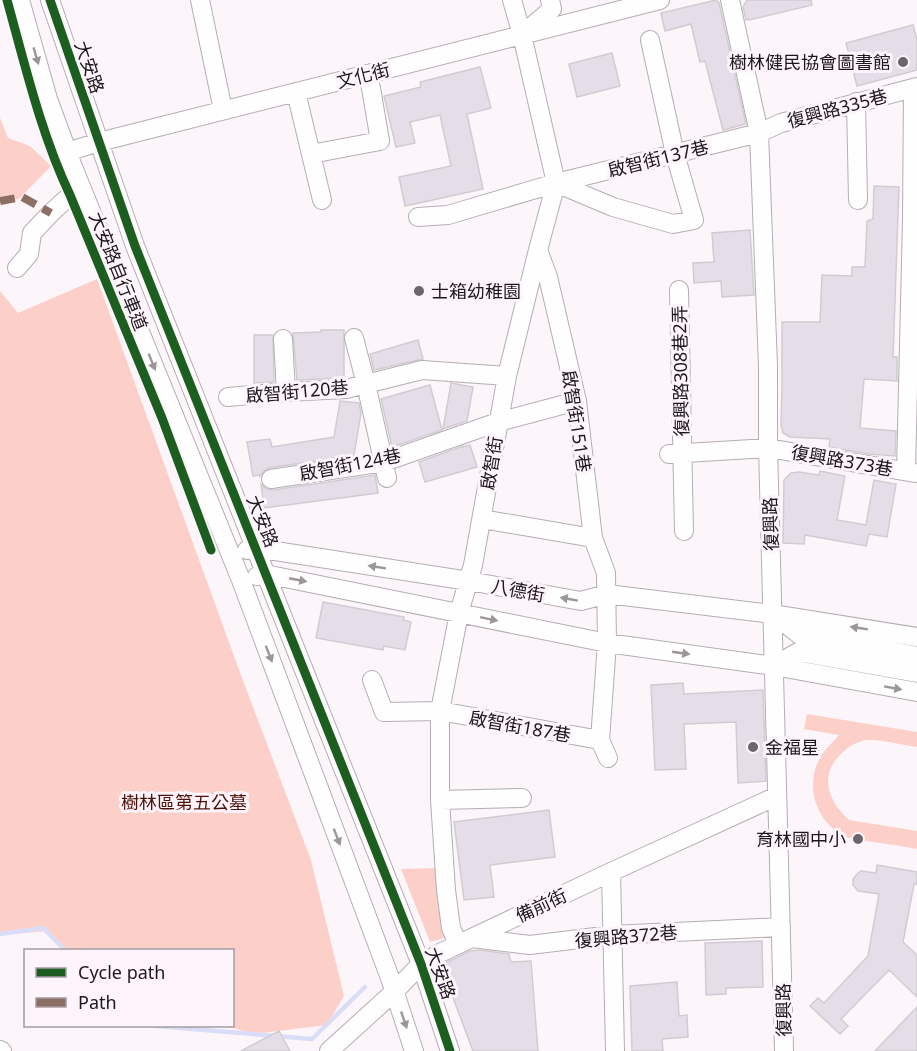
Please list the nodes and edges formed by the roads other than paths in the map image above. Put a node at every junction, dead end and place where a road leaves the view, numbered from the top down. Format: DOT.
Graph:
graph roads {
  1 [pos="20,0"];
  2 [pos="50,0"];
  3 [pos="200,0"];
  4 [pos="512,0"];
  5 [pos="550,0"];
  6 [pos="660,0"];
  7 [pos="730,0"];
  8 [pos="522,35"];
  9 [pos="650,40"];
  10 [pos="367,74"];
  11 [pos="915,88"];
  12 [pos="296,92"];
  13 [pos="856,102"];
  14 [pos="223,110"];
  15 [pos="759,133"];
  16 [pos="99,142"];
  17 [pos="67,152"];
  18 [pos="311,154"];
  19 [pos="675,154"];
  20 [pos="556,183"];
  21 [pos="80,186"];
  22 [pos="322,200"];
  23 [pos="858,200"];
  24 [pos="418,217"];
  25 [pos="538,250"];
  26 [pos="16,268"];
  27 [pos="679,290"];
  28 [pos="354,338"];
  29 [pos="283,339"];
  30 [pos="507,376"];
  31 [pos="366,384"];
  32 [pos="286,392"];
  33 [pos="228,397"];
  34 [pos="577,401"];
  35 [pos="498,422"];
  36 [pos="768,447"];
  37 [pos="675,453"];
  38 [pos="385,470"];
  39 [pos="911,472"];
  40 [pos="271,479"];
  41 [pos="482,519"];
  42 [pos="684,531"];
  43 [pos="593,538"];
  44 [pos="256,548"];
  45 [pos="231,553"];
  46 [pos="266,574"];
  47 [pos="241,580"];
  48 [pos="468,581"];
  49 [pos="607,594"];
  50 [pos="459,613"];
  51 [pos="772,614"];
  52 [pos="917,637"];
  53 [pos="607,643"];
  54 [pos="799,643"];
  55 [pos="917,656"];
  56 [pos="774,666"];
  57 [pos="917,674"];
  58 [pos="372,680"];
  59 [pos="917,692"];
  60 [pos="440,711"];
  61 [pos="600,740"];
  62 [pos="608,758"];
  63 [pos="777,796"];
  64 [pos="522,798"];
  65 [pos="440,800"];
  66 [pos="610,872"];
  67 [pos="781,927"];
  68 [pos="612,935"];
  69 [pos="465,941"];
  70 [pos="421,964"];
  71 [pos="394,992"];
  72 [pos="329,1051"];
  73 [pos="414,1051"];
  74 [pos="450,1051"];
  75 [pos="615,1051"];
  76 [pos="784,1051"];
  1 -- 17 [label="street, one-way"];
  2 -- 16 [label="street, 大安路"];
  3 -- 14 [label="street"];
  4 -- 8 [label="street, 啟智街"];
  5 -- 8 [label="street"];
  6 -- 8 [label="street, 文化街"];
  7 -- 15 [label="street, 復興路"];
  8 -- 10 [label="street, 文化街"];
  8 -- 20 [label="street, 啟智街"];
  9 -- 19 [label="street"];
  10 -- 12 [label="street, 文化街"];
  10 -- 18 [label="street"];
  11 -- 13 [label="street, 復興路335巷"];
  11 -- 39 [label="street"];
  12 -- 14 [label="street, 文化街"];
  12 -- 18 [label="street"];
  13 -- 15 [label="street, 復興路335巷"];
  13 -- 23 [label="street"];
  14 -- 16 [label="street, 文化街"];
  15 -- 19 [label="street, 啟智街137巷"];
  15 -- 36 [label="street, 復興路"];
  16 -- 17 [label="street, 文化街"];
  16 -- 44 [label="street, 大安路"];
  17 -- 21 [label="street"];
  18 -- 22 [label="street"];
  19 -- 20 [label="street, 啟智街137巷"];
  19 -- 20 [label="street"];
  20 -- 24 [label="street, 啟智街137巷"];
  20 -- 25 [label="street, 啟智街"];
  21 -- 26 [label="street"];
  21 -- 45 [label="street, one-way"];
  25 -- 30 [label="street, 啟智街"];
  25 -- 34 [label="street, 啟智街151巷"];
  27 -- 37 [label="street, 復興路308巷2弄"];
  28 -- 31 [label="street"];
  29 -- 32 [label="street"];
  30 -- 31 [label="street, 啟智街120巷"];
  30 -- 35 [label="street, 啟智街"];
  31 -- 32 [label="street, 啟智街120巷"];
  31 -- 38 [label="street"];
  32 -- 33 [label="street, 啟智街120巷"];
  34 -- 35 [label="street, 啟智街124巷"];
  34 -- 43 [label="street, 啟智街151巷"];
  35 -- 38 [label="street, 啟智街124巷"];
  35 -- 41 [label="street, 啟智街"];
  36 -- 37 [label="street, 復興路373巷"];
  36 -- 39 [label="street, 復興路373巷"];
  36 -- 51 [label="street, 復興路"];
  37 -- 42 [label="street, 復興路308巷2弄"];
  38 -- 40 [label="street, 啟智街124巷"];
  41 -- 43 [label="street"];
  41 -- 48 [label="street, 啟智街"];
  43 -- 49 [label="street, 啟智街151巷"];
  44 -- 45 [label="street, 八德街"];
  44 -- 46 [label="street, 大安路"];
  48 -- 44 [label="street, 八德街, one-way"];
  45 -- 47 [label="street"];
  46 -- 47 [label="street, 八德街"];
  46 -- 50 [label="street, 八德街, one-way"];
  46 -- 70 [label="street, 大安路"];
  47 -- 71 [label="street, one-way"];
  49 -- 48 [label="street, 八德街, one-way"];
  48 -- 50 [label="street, 啟智街"];
  49 -- 51 [label="street, 八德街"];
  49 -- 53 [label="street, 啟智街151巷"];
  50 -- 53 [label="street, 八德街, one-way"];
  50 -- 60 [label="street, 啟智街"];
  52 -- 51 [label="street, one-way"];
  51 -- 54 [label="street, 八德街"];
  51 -- 56 [label="street, 復興路"];
  53 -- 56 [label="street, 八德街, one-way"];
  53 -- 61 [label="street, 啟智街151巷"];
  54 -- 55 [label="street"];
  54 -- 56 [label="street"];
  54 -- 57 [label="street"];
  56 -- 59 [label="street, 八德街, one-way"];
  56 -- 63 [label="street, 復興路"];
  58 -- 60 [label="street, 啟智街187巷"];
  60 -- 61 [label="street, 啟智街187巷"];
  60 -- 65 [label="street, 啟智街"];
  61 -- 62 [label="street"];
  63 -- 66 [label="street, 備前街"];
  63 -- 67 [label="street, 復興路"];
  64 -- 65 [label="street"];
  65 -- 69 [label="street, 啟智街"];
  66 -- 68 [label="street"];
  66 -- 69 [label="street, 備前街"];
  67 -- 68 [label="street, 復興路372巷"];
  67 -- 76 [label="street, 復興路"];
  68 -- 69 [label="street, 復興路372巷"];
  68 -- 75 [label="street"];
  69 -- 70 [label="street, 備前街"];
  70 -- 71 [label="street, 備前街"];
  70 -- 74 [label="street, 大安路"];
  71 -- 72 [label="street, 備前街"];
  71 -- 73 [label="street, one-way"];
}
